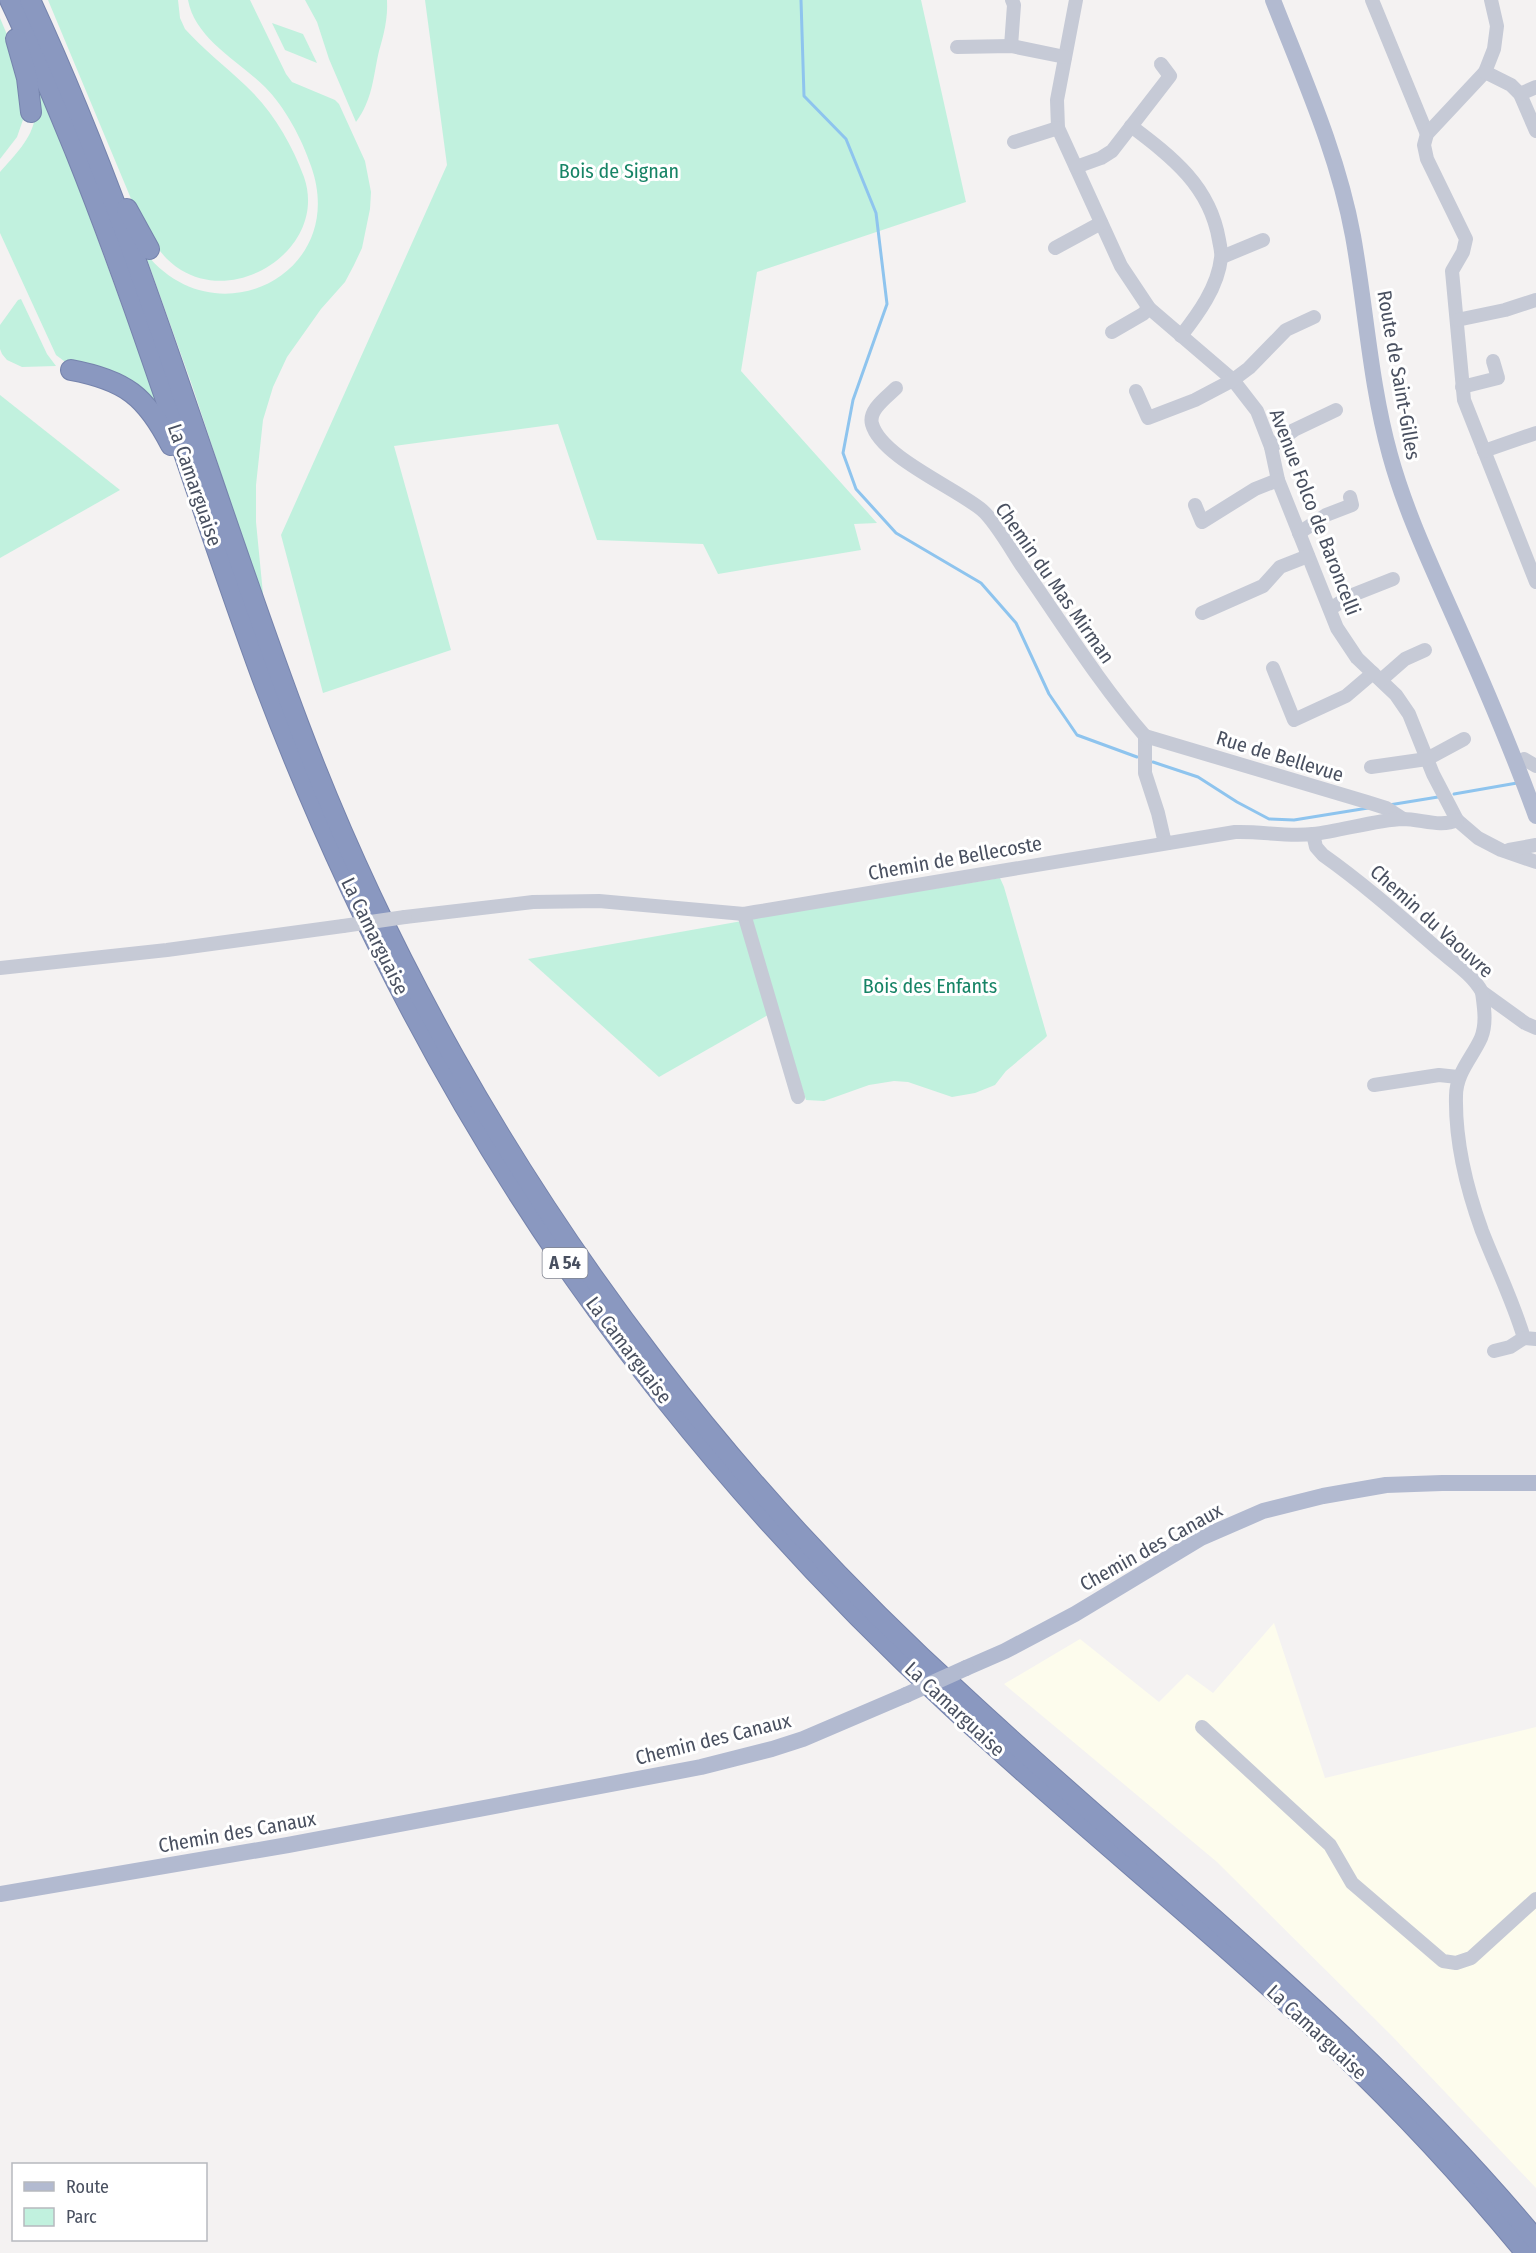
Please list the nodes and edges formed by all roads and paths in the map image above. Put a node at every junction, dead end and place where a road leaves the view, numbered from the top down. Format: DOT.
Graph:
graph roads {
  1 [pos="1,0"];
  2 [pos="10,0"];
  3 [pos="30,0"];
  4 [pos="1012,0"];
  5 [pos="1076,0"];
  6 [pos="1372,0"];
  7 [pos="1491,0"];
  8 [pos="1278,4"];
  9 [pos="1011,46"];
  10 [pos="957,47"];
  11 [pos="1065,57"];
  12 [pos="1161,64"];
  13 [pos="1485,72"];
  14 [pos="1304,78"];
  15 [pos="1536,87"];
  16 [pos="1520,94"];
  17 [pos="78,110"];
  18 [pos="31,112"];
  19 [pos="1330,119"];
  20 [pos="1131,126"];
  21 [pos="1058,128"];
  22 [pos="1536,131"];
  23 [pos="1427,134"];
  24 [pos="1014,142"];
  25 [pos="1076,167"];
  26 [pos="1101,223"];
  27 [pos="1263,240"];
  28 [pos="1055,248"];
  29 [pos="149,249"];
  30 [pos="1222,257"];
  31 [pos="1536,300"];
  32 [pos="1149,308"];
  33 [pos="1314,317"];
  34 [pos="1457,320"];
  35 [pos="1112,332"];
  36 [pos="1181,336"];
  37 [pos="1493,361"];
  38 [pos="71,369"];
  39 [pos="1233,380"];
  40 [pos="1462,387"];
  41 [pos="896,388"];
  42 [pos="1136,391"];
  43 [pos="1336,410"];
  44 [pos="1536,433"];
  45 [pos="1271,447"];
  46 [pos="1485,451"];
  47 [pos="1278,480"];
  48 [pos="1350,497"];
  49 [pos="1195,506"];
  50 [pos="1299,533"];
  51 [pos="1308,556"];
  52 [pos="1393,579"];
  53 [pos="1536,582"];
  54 [pos="1329,609"];
  55 [pos="1202,613"];
  56 [pos="250,641"];
  57 [pos="1425,650"];
  58 [pos="1273,668"];
  59 [pos="1377,677"];
  60 [pos="293,692"];
  61 [pos="1145,736"];
  62 [pos="1464,739"];
  63 [pos="1427,759"];
  64 [pos="1530,763"];
  65 [pos="1371,767"];
  66 [pos="321,780"];
  67 [pos="1536,787"];
  68 [pos="1536,816"];
  69 [pos="1403,819"];
  70 [pos="1457,820"];
  71 [pos="1313,834"];
  72 [pos="1168,843"];
  73 [pos="1536,845"];
  74 [pos="1501,850"];
  75 [pos="1536,862"];
  76 [pos="744,914"];
  77 [pos="0,968"];
  78 [pos="1482,992"];
  79 [pos="1536,1028"];
  80 [pos="1458,1077"];
  81 [pos="1374,1085"];
  82 [pos="798,1097"];
  83 [pos="1530,1339"];
  84 [pos="1494,1351"];
  85 [pos="1535,1484"];
  86 [pos="1202,1727"];
  87 [pos="0,1894"];
  88 [pos="1536,1899"];
  89 [pos="1536,2240"];
  90 [pos="1526,2253"];
  1 -- 18 [label="highway"];
  2 -- 56 [label="highway, La Camarguaise / A 54"];
  3 -- 17 [label="highway, La Camarguaise / A 54"];
  4 -- 9 [label="street"];
  5 -- 11 [label="street, Avenue Folco de Baroncelli"];
  6 -- 23 [label="street"];
  7 -- 13 [label="street"];
  8 -- 14 [label="main road, Route de Saint-Gilles"];
  8 -- 19 [label="main road, Route de Saint-Gilles"];
  9 -- 10 [label="street"];
  9 -- 11 [label="street"];
  11 -- 21 [label="street, Avenue Folco de Baroncelli"];
  12 -- 20 [label="street"];
  13 -- 16 [label="street"];
  13 -- 23 [label="street"];
  14 -- 19 [label="main road"];
  14 -- 68 [label="main road, Route de Saint-Gilles"];
  15 -- 16 [label="street"];
  16 -- 22 [label="street"];
  17 -- 29 [label="highway"];
  17 -- 66 [label="highway, La Camarguaise / A 54"];
  19 -- 64 [label="main road, Route de Saint-Gilles"];
  20 -- 25 [label="street"];
  20 -- 30 [label="street"];
  21 -- 24 [label="street"];
  21 -- 25 [label="street, Avenue Folco de Baroncelli"];
  23 -- 34 [label="street"];
  25 -- 26 [label="street, Avenue Folco de Baroncelli"];
  26 -- 28 [label="street"];
  26 -- 32 [label="street, Avenue Folco de Baroncelli"];
  27 -- 30 [label="street"];
  30 -- 36 [label="street"];
  31 -- 34 [label="street"];
  32 -- 35 [label="street"];
  32 -- 36 [label="street, Avenue Folco de Baroncelli"];
  33 -- 39 [label="street"];
  34 -- 40 [label="street"];
  36 -- 39 [label="street, Avenue Folco de Baroncelli"];
  37 -- 40 [label="street"];
  38 -- 56 [label="highway"];
  39 -- 42 [label="street"];
  39 -- 45 [label="street, Avenue Folco de Baroncelli"];
  40 -- 46 [label="street"];
  41 -- 61 [label="street, Chemin du Mas Mirman"];
  43 -- 45 [label="street"];
  44 -- 46 [label="street"];
  45 -- 47 [label="street, Avenue Folco de Baroncelli"];
  46 -- 53 [label="street"];
  47 -- 49 [label="street"];
  47 -- 50 [label="street, Avenue Folco de Baroncelli"];
  48 -- 50 [label="street"];
  50 -- 51 [label="street, Avenue Folco de Baroncelli"];
  51 -- 54 [label="street, Avenue Folco de Baroncelli"];
  51 -- 55 [label="street"];
  52 -- 54 [label="street"];
  54 -- 59 [label="street, Avenue Folco de Baroncelli"];
  56 -- 90 [label="highway, La Camarguaise / A 54"];
  57 -- 59 [label="street"];
  58 -- 59 [label="street"];
  59 -- 63 [label="street, Avenue Folco de Baroncelli"];
  60 -- 66 [label="highway"];
  61 -- 69 [label="street, Rue de Bellevue"];
  61 -- 72 [label="street"];
  62 -- 63 [label="street"];
  63 -- 65 [label="street"];
  63 -- 70 [label="street, Avenue Folco de Baroncelli"];
  64 -- 67 [label="main road, Route de Saint-Gilles"];
  66 -- 89 [label="highway, La Camarguaise / A 54"];
  69 -- 70 [label="street, Chemin de Bellecoste"];
  69 -- 71 [label="street, Chemin de Bellecoste"];
  70 -- 74 [label="street"];
  71 -- 72 [label="street, Chemin de Bellecoste"];
  71 -- 78 [label="street, Chemin du Vaouvre"];
  72 -- 76 [label="street, Chemin de Bellecoste"];
  73 -- 74 [label="street"];
  74 -- 75 [label="street"];
  76 -- 77 [label="street, Chemin de Bellecoste, bridge"];
  76 -- 82 [label="street"];
  78 -- 79 [label="street, Chemin du Vaouvre"];
  78 -- 80 [label="street"];
  80 -- 81 [label="street"];
  80 -- 83 [label="street"];
  83 -- 84 [label="street"];
  85 -- 87 [label="main road, Chemin des Canaux, bridge"];
  86 -- 88 [label="street"];
}
